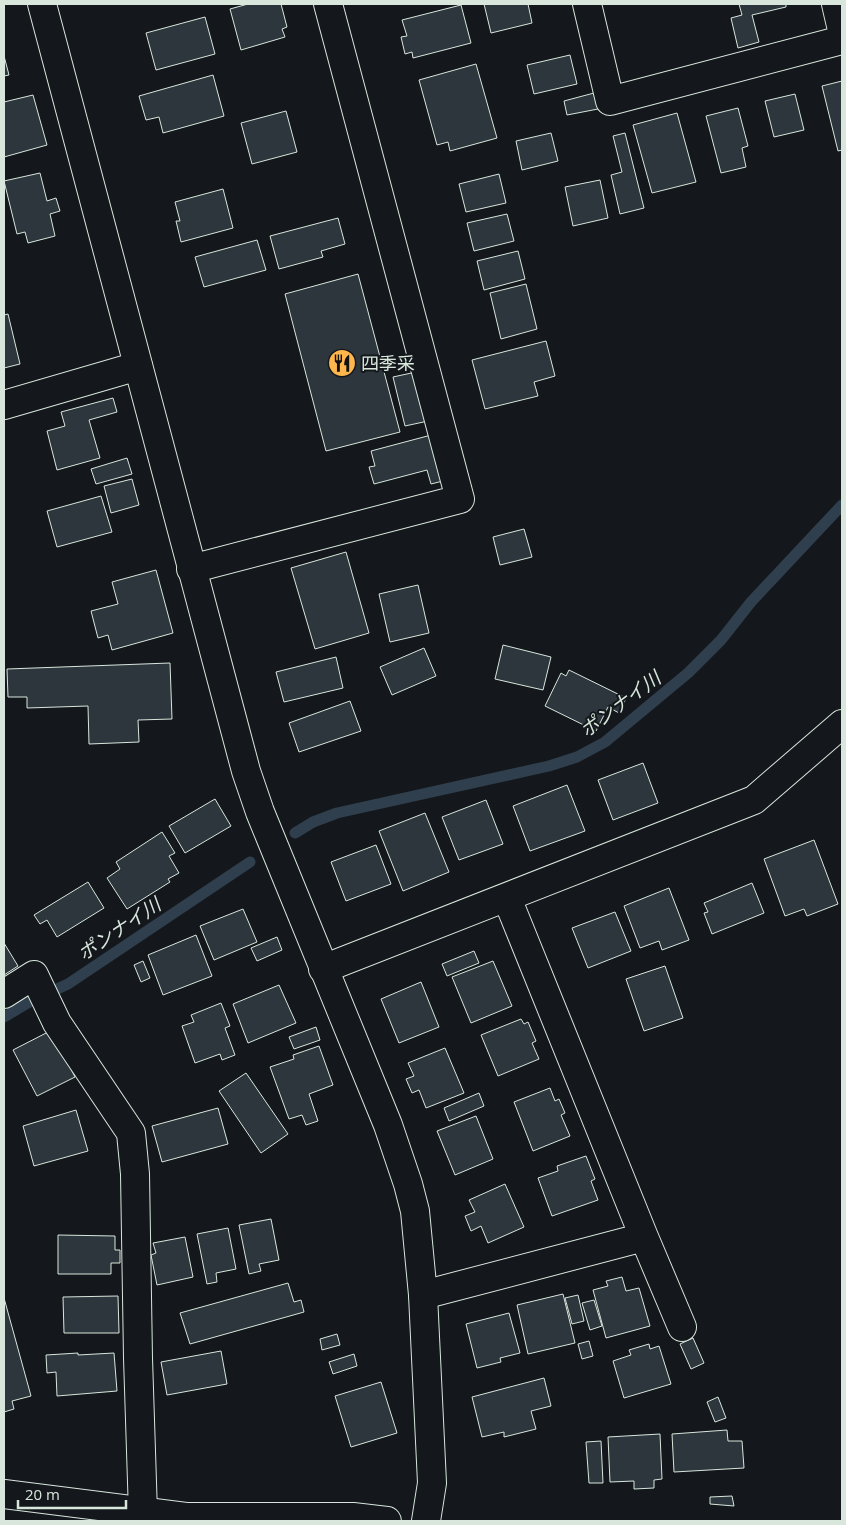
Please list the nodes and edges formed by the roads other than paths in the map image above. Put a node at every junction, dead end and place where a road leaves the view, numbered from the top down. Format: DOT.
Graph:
graph roads {
  1 [pos="42,4"];
  2 [pos="328,4"];
  3 [pos="587,4"];
  4 [pos="836,4"];
  5 [pos="842,30"];
  6 [pos="842,40"];
  7 [pos="138,366"];
  8 [pos="4,406"];
  9 [pos="191,568"];
  10 [pos="842,724"];
  11 [pos="507,898"];
  12 [pos="323,969"];
  13 [pos="4,994"];
  14 [pos="644,1237"];
  15 [pos="423,1295"];
  16 [pos="682,1327"];
  17 [pos="4,1494"];
  18 [pos="143,1513"];
  19 [pos="387,1521"];
  20 [pos="426,1521"];
  1 -- 7 [label="street"];
  2 -- 9 [label="street"];
  3 -- 6 [label="street"];
  4 -- 5 [label="street"];
  7 -- 8 [label="street"];
  7 -- 9 [label="street"];
  9 -- 12 [label="street"];
  10 -- 11 [label="street"];
  11 -- 12 [label="street"];
  11 -- 14 [label="street"];
  12 -- 15 [label="street"];
  13 -- 18 [label="street"];
  14 -- 15 [label="street"];
  14 -- 16 [label="street"];
  15 -- 20 [label="street"];
  17 -- 18 [label="street"];
  18 -- 19 [label="street"];
}
